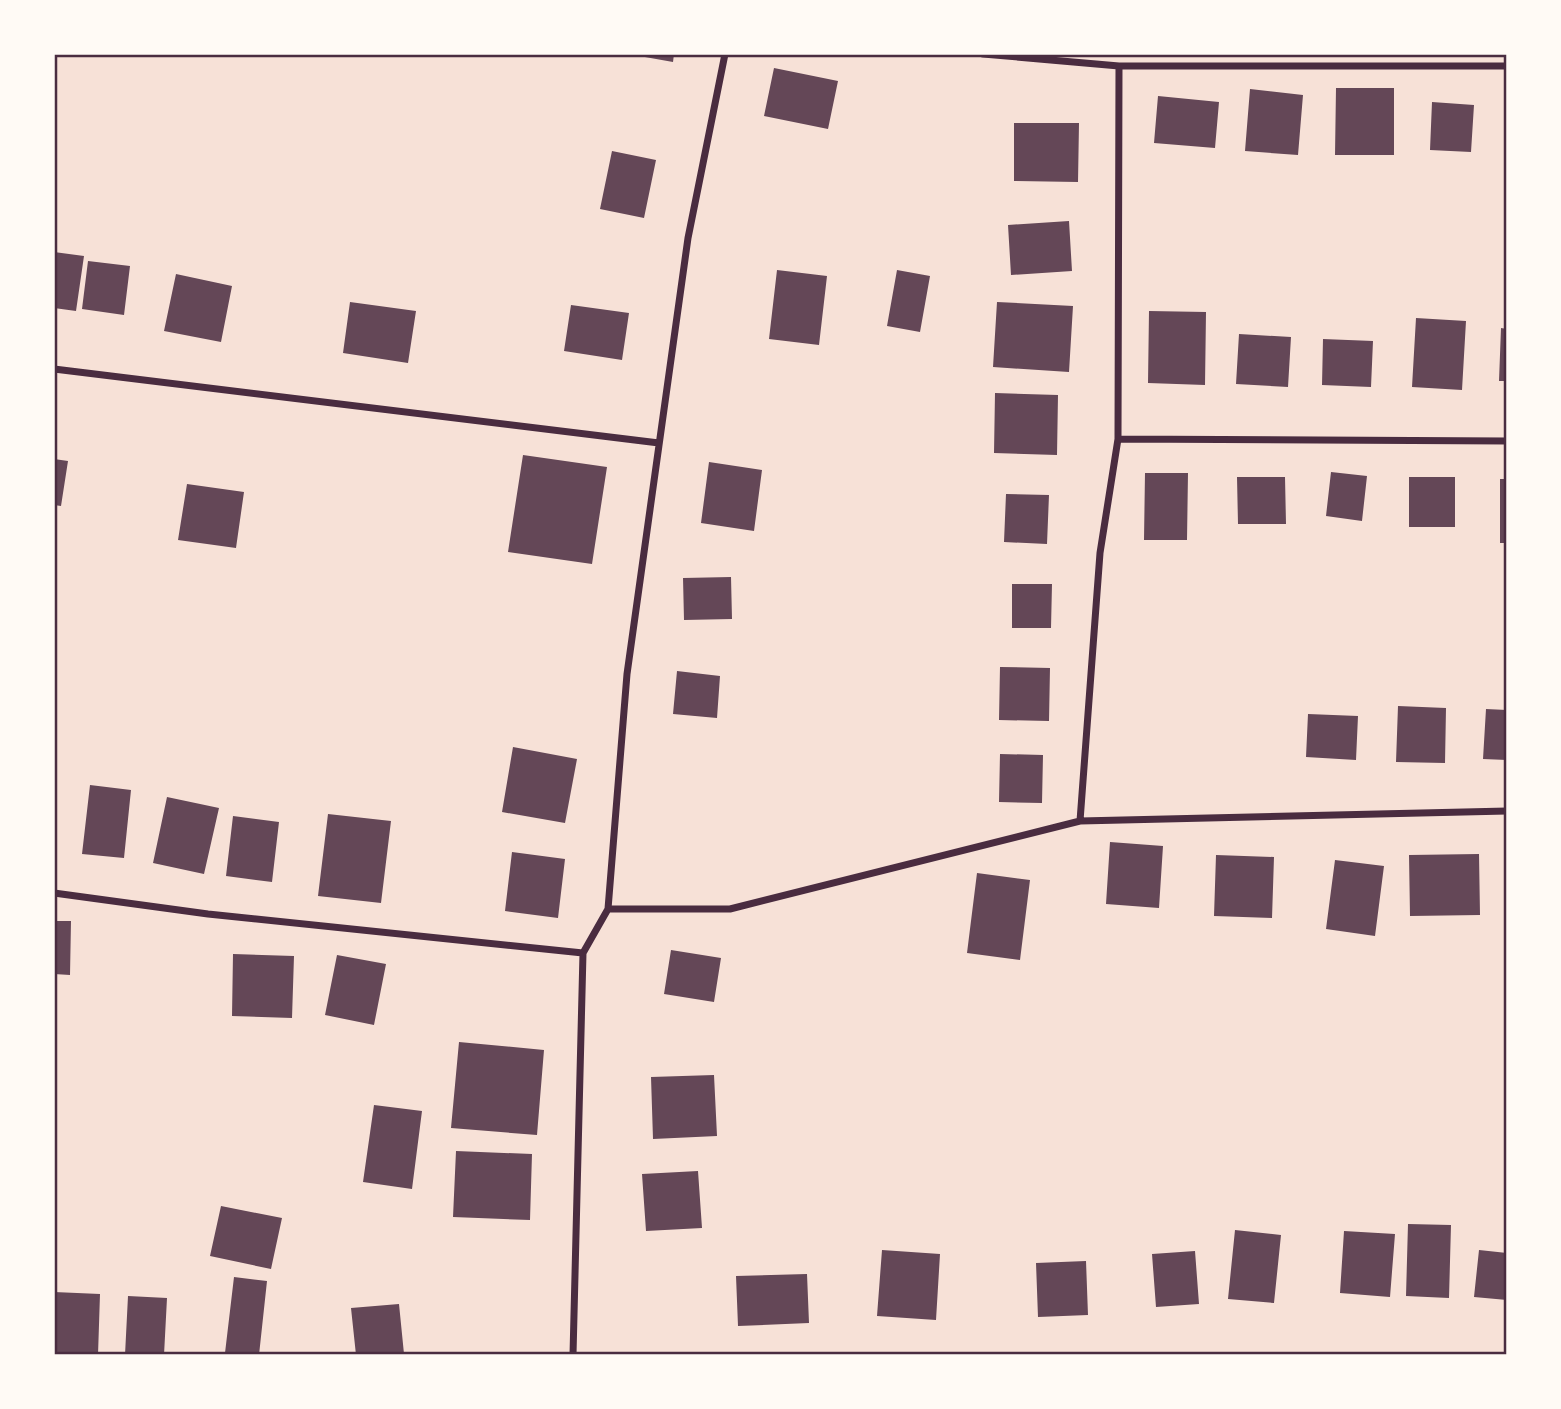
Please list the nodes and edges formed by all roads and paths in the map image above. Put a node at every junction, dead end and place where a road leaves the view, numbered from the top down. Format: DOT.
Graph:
graph roads {
  1 [pos="725,54"];
  2 [pos="983,54"];
  3 [pos="1119,66"];
  4 [pos="1507,66"];
  5 [pos="54,369"];
  6 [pos="1118,439"];
  7 [pos="1507,441"];
  8 [pos="659,443"];
  9 [pos="1507,811"];
  10 [pos="1080,821"];
  11 [pos="54,893"];
  12 [pos="608,909"];
  13 [pos="583,953"];
  14 [pos="573,1355"];
  1 -- 8 [label="street"];
  2 -- 3 [label="street"];
  3 -- 4 [label="street"];
  3 -- 6 [label="street"];
  5 -- 8 [label="street"];
  6 -- 7 [label="street"];
  6 -- 10 [label="street"];
  8 -- 12 [label="street"];
  9 -- 10 [label="street"];
  10 -- 12 [label="street"];
  11 -- 13 [label="street"];
  12 -- 13 [label="street"];
  13 -- 14 [label="street"];
}
